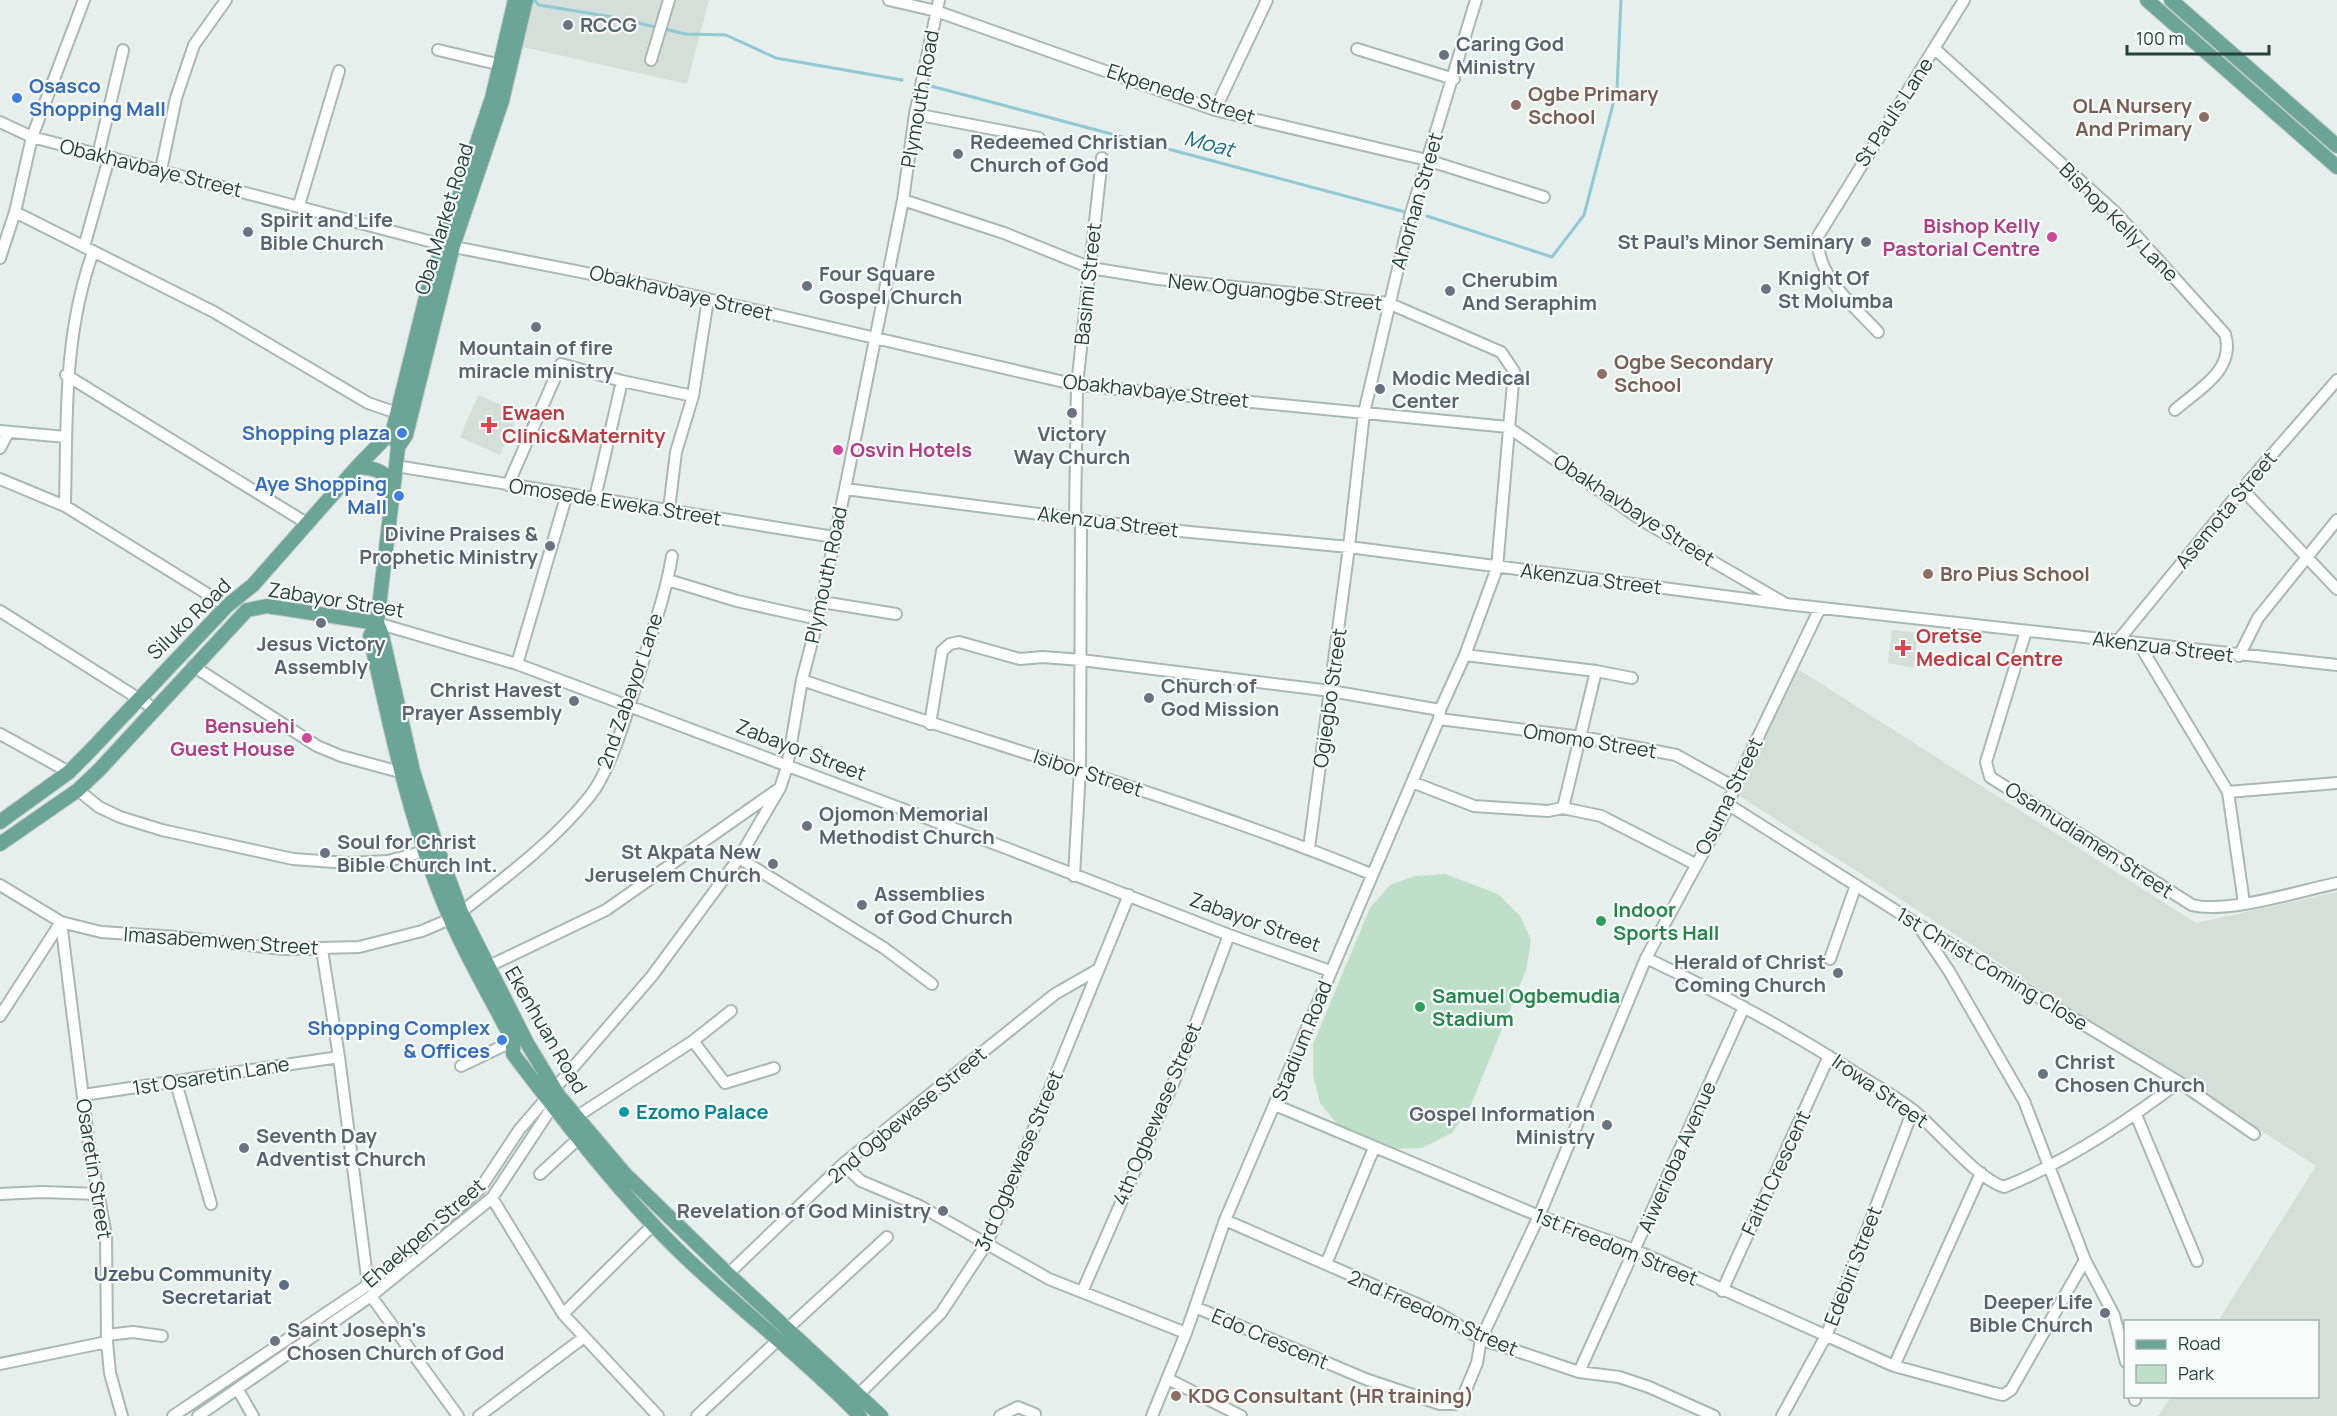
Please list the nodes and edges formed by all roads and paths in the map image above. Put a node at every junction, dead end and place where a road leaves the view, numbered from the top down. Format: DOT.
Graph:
graph roads {
  1 [pos="84,0"];
  2 [pos="226,0"];
  3 [pos="515,0"];
  4 [pos="526,0"];
  5 [pos="669,0"];
  6 [pos="889,0"];
  7 [pos="1267,0"];
  8 [pos="1463,0"];
  9 [pos="1964,0"];
  10 [pos="2146,0"];
  11 [pos="2171,0"];
  12 [pos="1476,1"];
  13 [pos="938,6"];
  14 [pos="1357,49"];
  15 [pos="1935,49"];
  16 [pos="123,50"];
  17 [pos="438,50"];
  18 [pos="651,60"];
  19 [pos="501,65"];
  20 [pos="339,71"];
  21 [pos="1454,79"];
  22 [pos="1215,110"];
  23 [pos="915,114"];
  24 [pos="0,122"];
  25 [pos="32,137"];
  26 [pos="1039,138"];
  27 [pos="2337,146"];
  28 [pos="104,156"];
  29 [pos="1102,158"];
  30 [pos="1427,160"];
  31 [pos="2337,167"];
  32 [pos="160,170"];
  33 [pos="1544,197"];
  34 [pos="903,200"];
  35 [pos="299,205"];
  36 [pos="15,212"];
  37 [pos="448,245"];
  38 [pos="88,249"];
  39 [pos="0,258"];
  40 [pos="1091,268"];
  41 [pos="708,299"];
  42 [pos="1388,303"];
  43 [pos="1878,332"];
  44 [pos="875,336"];
  45 [pos="66,375"];
  46 [pos="2337,380"];
  47 [pos="622,381"];
  48 [pos="1077,385"];
  49 [pos="693,396"];
  50 [pos="2175,410"];
  51 [pos="397,413"];
  52 [pos="1364,413"];
  53 [pos="1508,427"];
  54 [pos="393,430"];
  55 [pos="4,432"];
  56 [pos="66,438"];
  57 [pos="398,447"];
  58 [pos="0,448"];
  59 [pos="396,466"];
  60 [pos="357,467"];
  61 [pos="0,479"];
  62 [pos="393,483"];
  63 [pos="508,485"];
  64 [pos="845,489"];
  65 [pos="2242,489"];
  66 [pos="567,494"];
  67 [pos="595,498"];
  68 [pos="65,506"];
  69 [pos="669,509"];
  70 [pos="1078,519"];
  71 [pos="2337,520"];
  72 [pos="308,524"];
  73 [pos="834,537"];
  74 [pos="1349,547"];
  75 [pos="672,556"];
  76 [pos="2306,558"];
  77 [pos="1497,568"];
  78 [pos="668,580"];
  79 [pos="2337,589"];
  80 [pos="822,602"];
  81 [pos="1786,604"];
  82 [pos="226,606"];
  83 [pos="1820,608"];
  84 [pos="247,610"];
  85 [pos="0,611"];
  86 [pos="896,614"];
  87 [pos="818,619"];
  88 [pos="377,623"];
  89 [pos="2026,631"];
  90 [pos="2117,642"];
  91 [pos="2139,644"];
  92 [pos="1466,655"];
  93 [pos="2239,656"];
  94 [pos="1082,660"];
  95 [pos="516,664"];
  96 [pos="2337,665"];
  97 [pos="193,666"];
  98 [pos="1596,670"];
  99 [pos="1632,678"];
  100 [pos="802,680"];
  101 [pos="1331,691"];
  102 [pos="139,696"];
  103 [pos="629,705"];
  104 [pos="155,708"];
  105 [pos="1440,714"];
  106 [pos="930,724"];
  107 [pos="0,734"];
  108 [pos="1582,737"];
  109 [pos="787,767"];
  110 [pos="1080,769"];
  111 [pos="69,772"];
  112 [pos="400,772"];
  113 [pos="1412,782"];
  114 [pos="2337,783"];
  115 [pos="1734,787"];
  116 [pos="780,788"];
  117 [pos="78,790"];
  118 [pos="2228,792"];
  119 [pos="1729,805"];
  120 [pos="1563,808"];
  121 [pos="0,822"];
  122 [pos="0,844"];
  123 [pos="1309,848"];
  124 [pos="424,851"];
  125 [pos="739,858"];
  126 [pos="1695,864"];
  127 [pos="1371,874"];
  128 [pos="1074,876"];
  129 [pos="2337,883"];
  130 [pos="0,885"];
  131 [pos="1856,885"];
  132 [pos="1129,895"];
  133 [pos="2244,903"];
  134 [pos="456,915"];
  135 [pos="60,922"];
  136 [pos="1917,924"];
  137 [pos="1229,935"];
  138 [pos="322,950"];
  139 [pos="1960,950"];
  140 [pos="1646,958"];
  141 [pos="1830,959"];
  142 [pos="487,967"];
  143 [pos="1097,970"];
  144 [pos="1330,971"];
  145 [pos="1949,971"];
  146 [pos="932,984"];
  147 [pos="1744,1007"];
  148 [pos="731,1011"];
  149 [pos="0,1016"];
  150 [pos="513,1041"];
  151 [pos="693,1041"];
  152 [pos="1829,1056"];
  153 [pos="339,1057"];
  154 [pos="461,1066"];
  155 [pos="774,1068"];
  156 [pos="2179,1082"];
  157 [pos="176,1083"];
  158 [pos="554,1094"];
  159 [pos="83,1095"];
  160 [pos="1275,1105"];
  161 [pos="1913,1110"];
  162 [pos="2136,1115"];
  163 [pos="576,1117"];
  164 [pos="2254,1134"];
  165 [pos="577,1140"];
  166 [pos="1374,1148"];
  167 [pos="843,1164"];
  168 [pos="2048,1167"];
  169 [pos="1981,1173"];
  170 [pos="540,1174"];
  171 [pos="0,1194"];
  172 [pos="99,1194"];
  173 [pos="492,1198"];
  174 [pos="211,1204"];
  175 [pos="1539,1216"];
  176 [pos="1225,1220"];
  177 [pos="653,1225"];
  178 [pos="888,1237"];
  179 [pos="987,1243"];
  180 [pos="1635,1250"];
  181 [pos="2085,1260"];
  182 [pos="2197,1261"];
  183 [pos="1326,1264"];
  184 [pos="728,1274"];
  185 [pos="368,1285"];
  186 [pos="1722,1291"];
  187 [pos="1082,1292"];
  188 [pos="371,1296"];
  189 [pos="1195,1307"];
  190 [pos="563,1314"];
  191 [pos="1186,1333"];
  192 [pos="1827,1334"];
  193 [pos="783,1335"];
  194 [pos="162,1336"];
  195 [pos="584,1338"];
  196 [pos="107,1339"];
  197 [pos="1481,1339"];
  198 [pos="2124,1354"];
  199 [pos="0,1364"];
  200 [pos="1894,1366"];
  201 [pos="1579,1372"];
  202 [pos="1168,1379"];
  203 [pos="238,1390"];
  204 [pos="858,1395"];
  205 [pos="1035,1414"];
  206 [pos="701,1415"];
  207 [pos="122,1416"];
  208 [pos="173,1416"];
  209 [pos="198,1416"];
  210 [pos="253,1416"];
  211 [pos="458,1416"];
  212 [pos="479,1416"];
  213 [pos="658,1416"];
  214 [pos="860,1416"];
  215 [pos="881,1416"];
  216 [pos="1000,1416"];
  217 [pos="1152,1416"];
  218 [pos="1241,1416"];
  219 [pos="1714,1416"];
  220 [pos="1782,1416"];
  1 -- 25 [label="street"];
  2 -- 32 [label="street"];
  3 -- 19 [label="main road, Oba Market Road"];
  4 -- 37 [label="main road, Oba Market Road"];
  5 -- 18 [label="street"];
  6 -- 13 [label="street, Ekpenede Street"];
  7 -- 22 [label="street"];
  8 -- 12 [label="street"];
  9 -- 15 [label="street, St Paul's Lane"];
  10 -- 31 [label="main road"];
  11 -- 27 [label="main road"];
  12 -- 21 [label="street, Ahorhan Street"];
  13 -- 22 [label="street, Ekpenede Street"];
  13 -- 23 [label="street, Plymouth Road"];
  14 -- 21 [label="street"];
  15 -- 43 [label="street, St Paul's Lane"];
  15 -- 50 [label="street, Bishop Kelly Lane"];
  16 -- 28 [label="street"];
  17 -- 19 [label="street"];
  19 -- 37 [label="main road, Oba Market Road"];
  20 -- 35 [label="street"];
  21 -- 30 [label="street, Ahorhan Street"];
  22 -- 30 [label="street, Ekpenede Street"];
  23 -- 26 [label="street"];
  23 -- 34 [label="street, Plymouth Road"];
  24 -- 25 [label="street, Obakhavbaye Street"];
  25 -- 28 [label="street, Obakhavbaye Street"];
  25 -- 36 [label="street"];
  28 -- 32 [label="street, Obakhavbaye Street"];
  28 -- 38 [label="street"];
  29 -- 40 [label="street, Basimi Street"];
  30 -- 33 [label="street, Ekpenede Street"];
  30 -- 42 [label="street, Ahorhan Street"];
  32 -- 35 [label="street, Obakhavbaye Street"];
  34 -- 40 [label="street, New Oguanogbe Street"];
  34 -- 44 [label="street, Plymouth Road"];
  35 -- 37 [label="street, Obakhavbaye Street"];
  36 -- 38 [label="street"];
  36 -- 39 [label="street"];
  37 -- 41 [label="street, Obakhavbaye Street"];
  37 -- 51 [label="main road, Oba Market Road"];
  37 -- 57 [label="main road, Oba Market Road"];
  38 -- 45 [label="street"];
  38 -- 51 [label="street"];
  40 -- 42 [label="street, New Oguanogbe Street"];
  40 -- 48 [label="street, Basimi Street"];
  41 -- 44 [label="street, Obakhavbaye Street"];
  41 -- 49 [label="street"];
  42 -- 52 [label="street, Ahorhan Street"];
  42 -- 53 [label="street, New Oguanogbe Street"];
  44 -- 48 [label="street, Obakhavbaye Street"];
  44 -- 64 [label="street, Plymouth Road"];
  45 -- 56 [label="street"];
  45 -- 72 [label="street"];
  46 -- 65 [label="street, Asemota Street"];
  47 -- 49 [label="street"];
  47 -- 63 [label="street"];
  47 -- 67 [label="street"];
  48 -- 52 [label="street, Obakhavbaye Street"];
  48 -- 70 [label="street, Basimi Street"];
  49 -- 69 [label="street"];
  51 -- 54 [label="main road, Oba Market Road"];
  52 -- 53 [label="street, Obakhavbaye Street"];
  52 -- 74 [label="street, Ahorhan Street"];
  53 -- 77 [label="street, New Oguanogbe Street"];
  53 -- 81 [label="street, Obakhavbaye Street"];
  54 -- 57 [label="main road, Ekenhuan Road"];
  54 -- 60 [label="main road, Siluko Road"];
  55 -- 56 [label="street"];
  55 -- 58 [label="street"];
  56 -- 68 [label="street"];
  57 -- 59 [label="main road, Ekenhuan Road"];
  59 -- 62 [label="main road, Ekenhuan Road"];
  59 -- 63 [label="street, Omosede Eweka Street"];
  60 -- 62 [label="main road"];
  60 -- 72 [label="main road, Siluko Road"];
  61 -- 68 [label="street"];
  62 -- 88 [label="main road, Ekenhuan Road"];
  63 -- 66 [label="street, Omosede Eweka Street"];
  64 -- 70 [label="street, Akenzua Street"];
  64 -- 73 [label="street, Plymouth Road"];
  65 -- 76 [label="street"];
  65 -- 90 [label="street, Asemota Street"];
  66 -- 67 [label="street, Omosede Eweka Street"];
  66 -- 95 [label="street"];
  67 -- 69 [label="street, Omosede Eweka Street"];
  68 -- 82 [label="street"];
  69 -- 73 [label="street, Omosede Eweka Street"];
  70 -- 74 [label="street, Akenzua Street"];
  70 -- 94 [label="street, Basimi Street"];
  71 -- 76 [label="street"];
  72 -- 82 [label="main road, Siluko Road"];
  73 -- 80 [label="street, Plymouth Road"];
  74 -- 77 [label="street, Akenzua Street"];
  74 -- 101 [label="street, Ogiegbo Street"];
  75 -- 78 [label="street, 2nd Zabayor Lane"];
  76 -- 79 [label="street"];
  76 -- 93 [label="street"];
  77 -- 81 [label="street, Akenzua Street"];
  77 -- 92 [label="street, Stadium Road"];
  78 -- 87 [label="street"];
  78 -- 103 [label="street, 2nd Zabayor Lane"];
  80 -- 86 [label="street"];
  80 -- 87 [label="street, Plymouth Road"];
  81 -- 83 [label="street, Akenzua Street"];
  82 -- 102 [label="main road, Siluko Road"];
  83 -- 89 [label="street, Akenzua Street"];
  83 -- 115 [label="street, Osuma Street"];
  84 -- 88 [label="main road, Zabayor Street"];
  84 -- 97 [label="main road, Siluko Road"];
  85 -- 102 [label="street"];
  87 -- 100 [label="street, Plymouth Road"];
  88 -- 95 [label="street, Zabayor Street"];
  88 -- 112 [label="main road, Ekenhuan Road"];
  88 -- 134 [label="main road, Ekenhuan Road"];
  89 -- 90 [label="street, Akenzua Street"];
  89 -- 133 [label="street, Osamudiamen Street"];
  90 -- 91 [label="street, Akenzua Street"];
  91 -- 93 [label="street, Akenzua Street"];
  91 -- 118 [label="street"];
  92 -- 98 [label="street"];
  92 -- 105 [label="street, Stadium Road"];
  93 -- 96 [label="street, Akenzua Street"];
  94 -- 101 [label="street, Omomo Street"];
  94 -- 106 [label="street, Omomo Street"];
  94 -- 110 [label="street, Basimi Street"];
  95 -- 103 [label="street, Zabayor Street"];
  97 -- 104 [label="main road, Siluko Road"];
  97 -- 112 [label="street"];
  98 -- 99 [label="street"];
  98 -- 108 [label="street"];
  100 -- 106 [label="street, Isibor Street"];
  100 -- 109 [label="street, Plymouth Road"];
  101 -- 105 [label="street, Omomo Street"];
  101 -- 123 [label="street, Ogiegbo Street"];
  102 -- 104 [label="street"];
  102 -- 111 [label="main road, Siluko Road"];
  103 -- 109 [label="street, Zabayor Street"];
  103 -- 134 [label="street, 2nd Zabayor Lane"];
  104 -- 117 [label="main road, Siluko Road"];
  105 -- 108 [label="street, Omomo Street"];
  105 -- 113 [label="street, Stadium Road"];
  106 -- 110 [label="street, Isibor Street"];
  107 -- 111 [label="street"];
  108 -- 115 [label="street, Omomo Street"];
  108 -- 120 [label="street"];
  109 -- 116 [label="street, Plymouth Road"];
  109 -- 128 [label="street, Zabayor Street"];
  110 -- 123 [label="street, Isibor Street"];
  110 -- 128 [label="street, Basimi Street"];
  111 -- 121 [label="main road, Siluko Road"];
  112 -- 124 [label="main road, Ekenhuan Road"];
  113 -- 120 [label="street"];
  113 -- 127 [label="street, Stadium Road"];
  114 -- 118 [label="street"];
  115 -- 119 [label="street, Osuma Street"];
  116 -- 125 [label="street, Plymouth Road"];
  116 -- 142 [label="street"];
  117 -- 122 [label="main road, Siluko Road"];
  117 -- 124 [label="street"];
  118 -- 133 [label="street"];
  119 -- 126 [label="street, Osuma Street"];
  119 -- 131 [label="street, 1st Christ Coming Close"];
  120 -- 126 [label="street"];
  123 -- 127 [label="street, Isibor Street"];
  124 -- 134 [label="main road, Ekenhuan Road"];
  125 -- 146 [label="street"];
  125 -- 158 [label="street, Plymouth Road"];
  126 -- 140 [label="street, Osuma Street"];
  127 -- 144 [label="street, Stadium Road"];
  128 -- 132 [label="street, Zabayor Street"];
  129 -- 133 [label="street, Osamudiamen Street"];
  130 -- 135 [label="street, Imasabemwen Street"];
  131 -- 136 [label="street, 1st Christ Coming Close"];
  131 -- 141 [label="street"];
  132 -- 137 [label="street, Zabayor Street"];
  132 -- 143 [label="street, 3rd Ogbewase Street"];
  134 -- 138 [label="street, Imasabemwen Street"];
  134 -- 142 [label="main road, Ekenhuan Road"];
  134 -- 150 [label="main road, Ekenhuan Road"];
  135 -- 138 [label="street, Imasabemwen Street"];
  135 -- 149 [label="street"];
  135 -- 159 [label="street, Osaretin Street"];
  136 -- 139 [label="street, 1st Christ Coming Close"];
  136 -- 145 [label="street"];
  137 -- 144 [label="street, Zabayor Street"];
  137 -- 187 [label="street, 4th Ogbewase Street"];
  138 -- 153 [label="street"];
  139 -- 145 [label="street"];
  139 -- 156 [label="street, 1st Christ Coming Close"];
  140 -- 147 [label="street, Irowa Street"];
  140 -- 175 [label="street, Osuma Street"];
  142 -- 158 [label="main road, Ekenhuan Road"];
  143 -- 167 [label="street, 2nd Ogbewase Street"];
  143 -- 179 [label="street, 3rd Ogbewase Street"];
  144 -- 160 [label="street, Stadium Road"];
  145 -- 168 [label="street"];
  147 -- 152 [label="street, Irowa Street"];
  147 -- 180 [label="street, Aiwerioba Avenue"];
  148 -- 151 [label="street"];
  150 -- 154 [label="street"];
  150 -- 158 [label="main road, Ekenhuan Road"];
  151 -- 155 [label="street"];
  151 -- 163 [label="street"];
  152 -- 161 [label="street, Irowa Street"];
  152 -- 186 [label="street, Faith Crescent"];
  153 -- 157 [label="street, 1st Osaretin Lane"];
  153 -- 185 [label="street"];
  156 -- 162 [label="street"];
  156 -- 164 [label="street, 1st Christ Coming Close"];
  157 -- 159 [label="street, 1st Osaretin Lane"];
  157 -- 174 [label="street"];
  158 -- 163 [label="main road, Ekenhuan Road"];
  158 -- 165 [label="main road, Ekenhuan Road"];
  158 -- 173 [label="street, Ehaekpen Street"];
  158 -- 185 [label="street, Ehaekpen Street"];
  159 -- 172 [label="street, Osaretin Street"];
  160 -- 166 [label="street, 1st Freedom Street"];
  160 -- 176 [label="street, Stadium Road"];
  161 -- 169 [label="street, Irowa Street"];
  161 -- 192 [label="street, Edebiri Street"];
  162 -- 168 [label="street"];
  162 -- 182 [label="street"];
  163 -- 184 [label="main road, Ekenhuan Road"];
  165 -- 170 [label="street"];
  165 -- 177 [label="main road, Ekenhuan Road"];
  166 -- 175 [label="street, 1st Freedom Street"];
  166 -- 183 [label="street"];
  167 -- 179 [label="street"];
  167 -- 184 [label="street, 2nd Ogbewase Street"];
  168 -- 169 [label="street, Irowa Street"];
  168 -- 181 [label="street"];
  169 -- 200 [label="street"];
  171 -- 172 [label="street"];
  172 -- 196 [label="street, Osaretin Street"];
  173 -- 188 [label="street, Ehaekpen Street"];
  173 -- 190 [label="street"];
  175 -- 180 [label="street, 1st Freedom Street"];
  175 -- 197 [label="street, Edo Crescent"];
  176 -- 183 [label="street, 2nd Freedom Street"];
  176 -- 189 [label="street, Stadium Road"];
  177 -- 190 [label="street"];
  177 -- 193 [label="main road, Ekenhuan Road"];
  178 -- 193 [label="street"];
  179 -- 187 [label="street"];
  179 -- 204 [label="street, 3rd Ogbewase Street"];
  180 -- 186 [label="street, 1st Freedom Street"];
  180 -- 201 [label="street, Aiwerioba Avenue"];
  181 -- 198 [label="street"];
  181 -- 200 [label="street, 1st Freedom Street"];
  183 -- 197 [label="street, 2nd Freedom Street"];
  184 -- 193 [label="main road, Ekenhuan Road"];
  185 -- 208 [label="street, Ehaekpen Street"];
  186 -- 192 [label="street, 1st Freedom Street"];
  187 -- 191 [label="street"];
  188 -- 203 [label="street, Ehaekpen Street"];
  188 -- 211 [label="street"];
  189 -- 191 [label="street, Stadium Road"];
  189 -- 197 [label="street, Edo Crescent"];
  190 -- 195 [label="street"];
  191 -- 202 [label="street, Stadium Road"];
  192 -- 200 [label="street, 1st Freedom Street"];
  192 -- 220 [label="street, Edebiri Street"];
  193 -- 204 [label="main road, Ekenhuan Road"];
  193 -- 206 [label="street"];
  193 -- 214 [label="main road, Ekenhuan Road"];
  194 -- 196 [label="street"];
  195 -- 212 [label="street"];
  195 -- 213 [label="street"];
  196 -- 199 [label="street"];
  196 -- 207 [label="street, Osaretin Street"];
  197 -- 201 [label="street, 2nd Freedom Street"];
  201 -- 219 [label="street, 2nd Freedom Street"];
  202 -- 217 [label="street, Stadium Road"];
  202 -- 218 [label="street"];
  203 -- 209 [label="street, Ehaekpen Street"];
  203 -- 210 [label="street"];
  204 -- 215 [label="main road, Ekenhuan Road"];
  205 -- 216 [label="street"];
}
